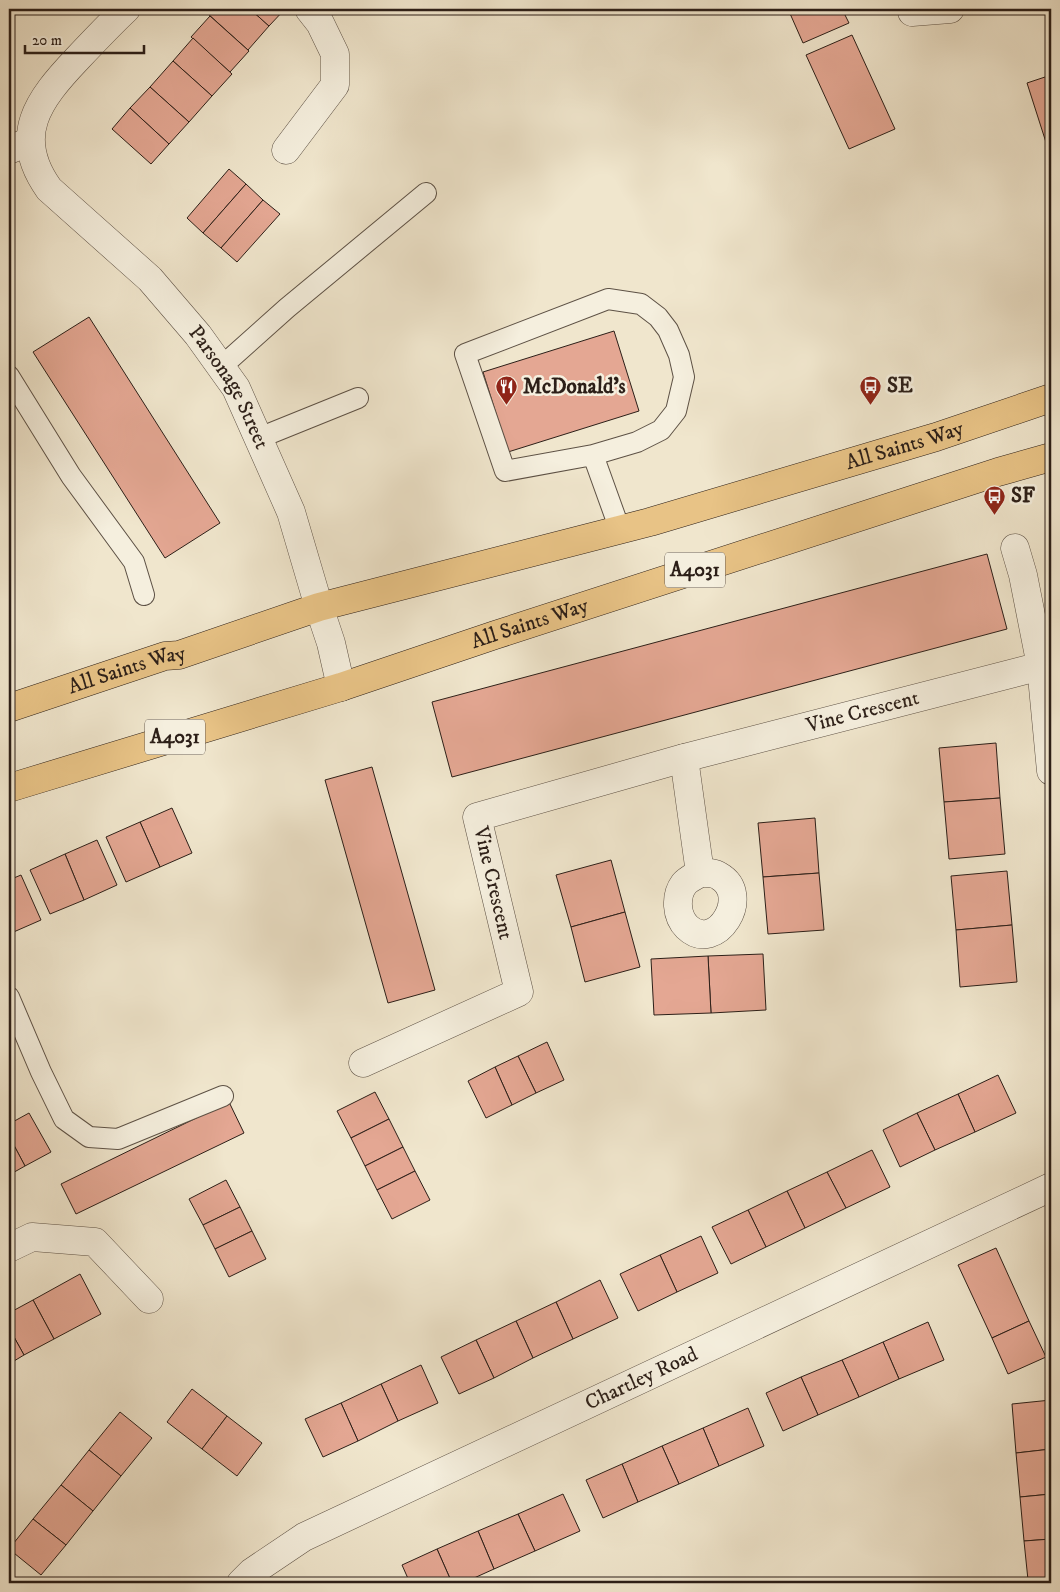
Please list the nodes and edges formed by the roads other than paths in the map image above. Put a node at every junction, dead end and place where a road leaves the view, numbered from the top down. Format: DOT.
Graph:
graph roads {
  1 [pos="126,9"];
  2 [pos="310,9"];
  3 [pos="950,9"];
  4 [pos="911,10"];
  5 [pos="20,146"];
  6 [pos="286,150"];
  7 [pos="426,193"];
  8 [pos="221,367"];
  9 [pos="9,376"];
  10 [pos="358,398"];
  11 [pos="1051,398"];
  12 [pos="259,438"];
  13 [pos="593,455"];
  14 [pos="1051,458"];
  15 [pos="620,530"];
  16 [pos="1015,548"];
  17 [pos="144,595"];
  18 [pos="319,607"];
  19 [pos="1041,666"];
  20 [pos="341,687"];
  21 [pos="9,708"];
  22 [pos="684,758"];
  23 [pos="1051,771"];
  24 [pos="9,788"];
  25 [pos="700,873"];
  26 [pos="9,997"];
  27 [pos="363,1063"];
  28 [pos="223,1096"];
  29 [pos="1051,1187"];
  30 [pos="9,1248"];
  31 [pos="149,1299"];
  32 [pos="241,1583"];
  1 -- 5 [label="street"];
  2 -- 6 [label="street"];
  3 -- 4 [label="street"];
  5 -- 8 [label="street, Parsonage Street"];
  7 -- 8 [label="lane"];
  8 -- 12 [label="street, Parsonage Street"];
  9 -- 17 [label="lane"];
  10 -- 12 [label="lane"];
  11 -- 15 [label="highway, All Saints Way"];
  12 -- 18 [label="street, Parsonage Street"];
  13 -- 13 [label="lane"];
  13 -- 15 [label="lane"];
  14 -- 20 [label="highway, All Saints Way / A4031"];
  15 -- 18 [label="highway, All Saints Way"];
  16 -- 19 [label="street"];
  18 -- 20 [label="street, Parsonage Street"];
  18 -- 21 [label="highway, All Saints Way"];
  19 -- 22 [label="street, Vine Crescent"];
  19 -- 23 [label="street"];
  20 -- 24 [label="highway, All Saints Way / A4031"];
  22 -- 25 [label="street"];
  22 -- 27 [label="street, Vine Crescent"];
  26 -- 28 [label="lane"];
  29 -- 32 [label="street, Chartley Road"];
  30 -- 31 [label="street"];
}
